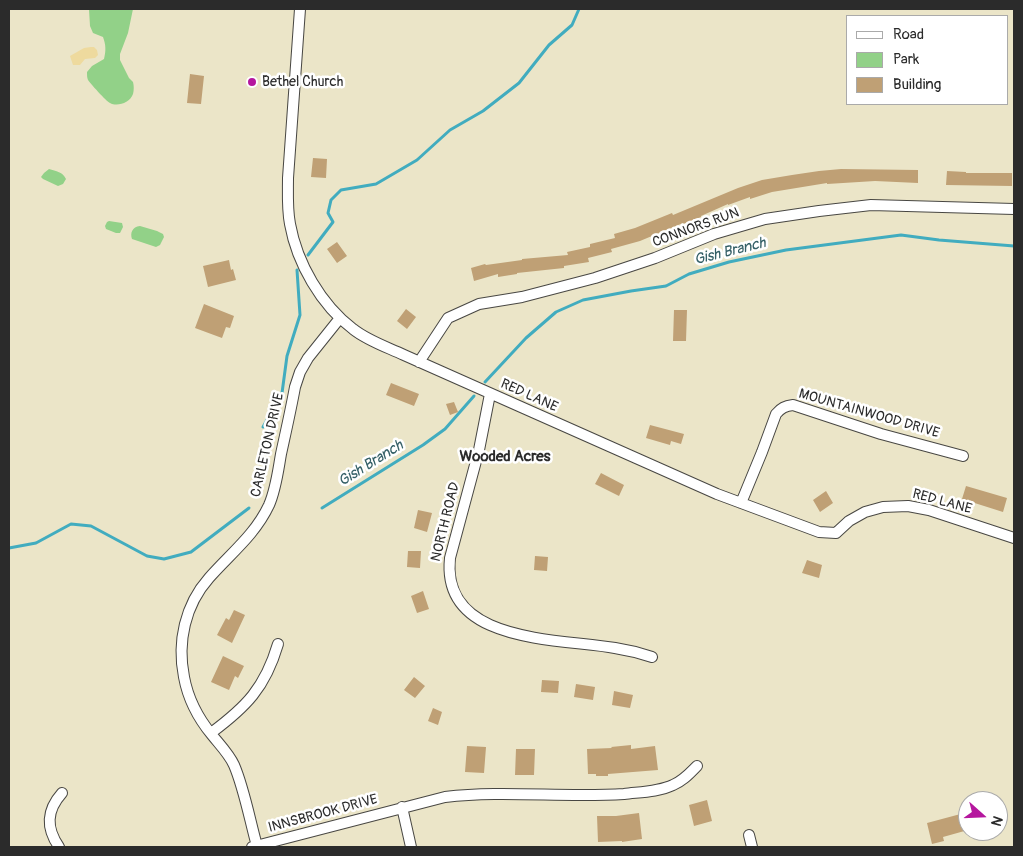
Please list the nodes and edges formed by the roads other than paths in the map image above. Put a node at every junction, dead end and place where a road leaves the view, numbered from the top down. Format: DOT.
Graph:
graph roads {
  1 [pos="300,9"];
  2 [pos="1014,209"];
  3 [pos="340,318"];
  4 [pos="419,362"];
  5 [pos="490,394"];
  6 [pos="963,456"];
  7 [pos="741,503"];
  8 [pos="1014,538"];
  9 [pos="278,644"];
  10 [pos="652,657"];
  11 [pos="211,734"];
  12 [pos="696,766"];
  13 [pos="62,793"];
  14 [pos="402,808"];
  15 [pos="749,835"];
  16 [pos="254,846"];
  17 [pos="59,847"];
  18 [pos="411,847"];
  19 [pos="752,847"];
  1 -- 3 [label="street, RED LANE"];
  2 -- 4 [label="street, CONNORS RUN"];
  3 -- 4 [label="street, RED LANE"];
  3 -- 11 [label="street, CARLETON DRIVE"];
  4 -- 5 [label="street, RED LANE"];
  5 -- 7 [label="street, RED LANE"];
  5 -- 10 [label="street, NORTH ROAD"];
  6 -- 7 [label="street, MOUNTAINWOOD DRIVE"];
  7 -- 8 [label="street, RED LANE"];
  9 -- 11 [label="street"];
  11 -- 16 [label="street, CARLETON DRIVE"];
  12 -- 14 [label="street, INNSBROOK DRIVE"];
  13 -- 17 [label="street"];
  14 -- 16 [label="street, INNSBROOK DRIVE"];
  14 -- 18 [label="street"];
  15 -- 19 [label="street"];
}
